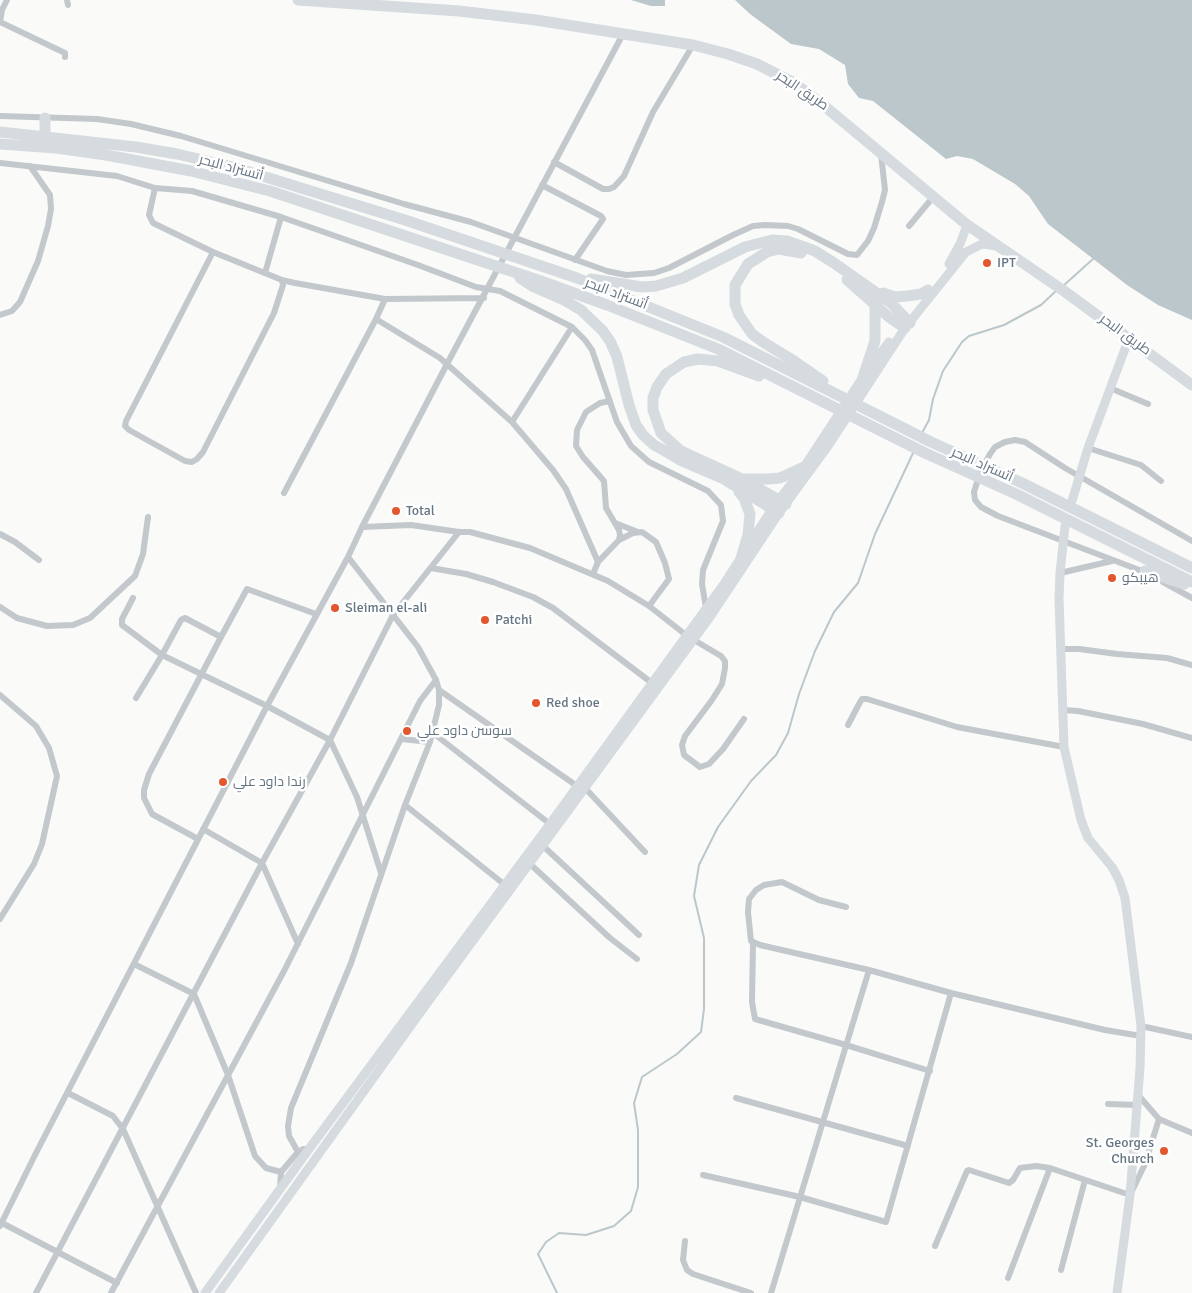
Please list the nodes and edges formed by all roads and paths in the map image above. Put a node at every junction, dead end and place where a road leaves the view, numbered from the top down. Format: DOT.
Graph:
graph roads {
  1 [pos="7,0"];
  2 [pos="298,0"];
  3 [pos="0,22"];
  4 [pos="623,34"];
  5 [pos="693,45"];
  6 [pos="65,57"];
  7 [pos="0,116"];
  8 [pos="45,118"];
  9 [pos="0,132"];
  10 [pos="45,136"];
  11 [pos="0,144"];
  12 [pos="881,153"];
  13 [pos="554,162"];
  14 [pos="0,164"];
  15 [pos="30,166"];
  16 [pos="542,185"];
  17 [pos="155,188"];
  18 [pos="934,196"];
  19 [pos="281,217"];
  20 [pos="966,224"];
  21 [pos="909,226"];
  22 [pos="513,240"];
  23 [pos="997,246"];
  24 [pos="213,252"];
  25 [pos="575,260"];
  26 [pos="511,271"];
  27 [pos="265,273"];
  28 [pos="576,278"];
  29 [pos="282,280"];
  30 [pos="489,289"];
  31 [pos="928,290"];
  32 [pos="875,291"];
  33 [pos="484,298"];
  34 [pos="385,299"];
  35 [pos="875,306"];
  36 [pos="0,315"];
  37 [pos="376,319"];
  38 [pos="905,324"];
  39 [pos="572,327"];
  40 [pos="1129,338"];
  41 [pos="447,364"];
  42 [pos="863,377"];
  43 [pos="779,379"];
  44 [pos="1192,385"];
  45 [pos="1110,388"];
  46 [pos="836,394"];
  47 [pos="610,401"];
  48 [pos="1148,404"];
  49 [pos="512,422"];
  50 [pos="1088,448"];
  51 [pos="804,467"];
  52 [pos="1080,477"];
  53 [pos="1161,481"];
  54 [pos="738,483"];
  55 [pos="284,493"];
  56 [pos="1072,501"];
  57 [pos="779,507"];
  58 [pos="148,517"];
  59 [pos="615,523"];
  60 [pos="1065,526"];
  61 [pos="362,527"];
  62 [pos="459,532"];
  63 [pos="638,532"];
  64 [pos="0,534"];
  65 [pos="619,540"];
  66 [pos="1063,541"];
  67 [pos="1192,541"];
  68 [pos="348,557"];
  69 [pos="741,558"];
  70 [pos="38,560"];
  71 [pos="1113,561"];
  72 [pos="598,562"];
  73 [pos="432,568"];
  74 [pos="1192,568"];
  75 [pos="1145,571"];
  76 [pos="1060,573"];
  77 [pos="593,574"];
  78 [pos="1192,582"];
  79 [pos="1192,586"];
  80 [pos="133,598"];
  81 [pos="1192,598"];
  82 [pos="649,606"];
  83 [pos="0,607"];
  84 [pos="706,608"];
  85 [pos="316,614"];
  86 [pos="393,615"];
  87 [pos="221,636"];
  88 [pos="689,637"];
  89 [pos="1062,649"];
  90 [pos="162,655"];
  91 [pos="1192,664"];
  92 [pos="202,674"];
  93 [pos="436,680"];
  94 [pos="652,683"];
  95 [pos="439,690"];
  96 [pos="0,695"];
  97 [pos="136,698"];
  98 [pos="267,706"];
  99 [pos="1063,710"];
  100 [pos="744,719"];
  101 [pos="848,725"];
  102 [pos="433,733"];
  103 [pos="1192,738"];
  104 [pos="401,739"];
  105 [pos="330,740"];
  106 [pos="430,742"];
  107 [pos="1064,747"];
  108 [pos="581,787"];
  109 [pos="405,805"];
  110 [pos="363,813"];
  111 [pos="550,824"];
  112 [pos="203,829"];
  113 [pos="198,839"];
  114 [pos="542,845"];
  115 [pos="645,852"];
  116 [pos="262,862"];
  117 [pos="529,863"];
  118 [pos="381,873"];
  119 [pos="505,884"];
  120 [pos="846,906"];
  121 [pos="0,919"];
  122 [pos="639,935"];
  123 [pos="753,943"];
  124 [pos="298,944"];
  125 [pos="637,959"];
  126 [pos="134,964"];
  127 [pos="869,970"];
  128 [pos="951,993"];
  129 [pos="194,994"];
  130 [pos="1141,1026"];
  131 [pos="1141,1036"];
  132 [pos="1192,1037"];
  133 [pos="846,1044"];
  134 [pos="930,1071"];
  135 [pos="228,1075"];
  136 [pos="68,1093"];
  137 [pos="736,1098"];
  138 [pos="1138,1100"];
  139 [pos="1108,1104"];
  140 [pos="1159,1119"];
  141 [pos="822,1122"];
  142 [pos="123,1129"];
  143 [pos="1192,1133"];
  144 [pos="908,1146"];
  145 [pos="309,1149"];
  146 [pos="298,1152"];
  147 [pos="1050,1168"];
  148 [pos="281,1172"];
  149 [pos="703,1175"];
  150 [pos="1085,1180"];
  151 [pos="280,1189"];
  152 [pos="1130,1195"];
  153 [pos="800,1197"];
  154 [pos="158,1207"];
  155 [pos="1,1224"];
  156 [pos="685,1241"];
  157 [pos="935,1246"];
  158 [pos="58,1253"];
  159 [pos="1061,1270"];
  160 [pos="1008,1278"];
  161 [pos="115,1289"];
  162 [pos="36,1293"];
  163 [pos="196,1293"];
  164 [pos="205,1293"];
  165 [pos="219,1293"];
  166 [pos="751,1293"];
  167 [pos="771,1293"];
  168 [pos="1117,1293"];
  1 -- 3 [label="street"];
  2 -- 4 [label="highway, طريق البحر"];
  3 -- 6 [label="street"];
  4 -- 5 [label="highway, طريق البحر"];
  4 -- 13 [label="street"];
  5 -- 12 [label="highway, طريق البحر"];
  5 -- 13 [label="street"];
  7 -- 8 [label="street"];
  8 -- 10 [label="highway"];
  8 -- 22 [label="street"];
  9 -- 10 [label="highway, أتستراد البحر"];
  10 -- 28 [label="highway, أتستراد البحر"];
  11 -- 26 [label="highway, أتستراد البحر"];
  12 -- 18 [label="highway, طريق البحر"];
  12 -- 25 [label="street"];
  13 -- 16 [label="street"];
  14 -- 15 [label="street"];
  15 -- 17 [label="street"];
  15 -- 36 [label="street"];
  16 -- 22 [label="street"];
  16 -- 25 [label="street"];
  17 -- 19 [label="street"];
  17 -- 24 [label="street"];
  18 -- 20 [label="highway, طريق البحر"];
  18 -- 21 [label="street"];
  19 -- 27 [label="street"];
  19 -- 30 [label="street"];
  20 -- 23 [label="highway, طريق البحر"];
  20 -- 31 [label="main road"];
  22 -- 25 [label="street"];
  22 -- 30 [label="street"];
  23 -- 38 [label="main road"];
  23 -- 40 [label="highway, طريق البحر"];
  24 -- 27 [label="street"];
  24 -- 29 [label="street"];
  26 -- 43 [label="highway, أتستراد البحر"];
  26 -- 54 [label="highway"];
  27 -- 29 [label="street"];
  28 -- 32 [label="highway"];
  28 -- 46 [label="highway, أتستراد البحر"];
  29 -- 34 [label="street"];
  30 -- 33 [label="street"];
  30 -- 39 [label="street"];
  31 -- 32 [label="highway"];
  31 -- 38 [label="main road"];
  32 -- 38 [label="highway"];
  33 -- 34 [label="street"];
  33 -- 41 [label="street"];
  34 -- 37 [label="street"];
  35 -- 38 [label="highway"];
  35 -- 42 [label="highway"];
  35 -- 46 [label="highway"];
  37 -- 41 [label="street"];
  37 -- 55 [label="street"];
  38 -- 42 [label="main road"];
  38 -- 57 [label="main road"];
  39 -- 47 [label="street"];
  39 -- 49 [label="street"];
  40 -- 44 [label="highway, طريق البحر"];
  40 -- 45 [label="main road"];
  41 -- 49 [label="street"];
  41 -- 61 [label="street"];
  42 -- 51 [label="main road"];
  43 -- 54 [label="highway"];
  43 -- 78 [label="highway, أتستراد البحر"];
  45 -- 48 [label="street"];
  45 -- 50 [label="main road"];
  46 -- 74 [label="highway, أتستراد البحر"];
  47 -- 59 [label="street"];
  47 -- 84 [label="street"];
  49 -- 72 [label="street"];
  50 -- 52 [label="main road"];
  50 -- 53 [label="street"];
  51 -- 54 [label="highway"];
  51 -- 57 [label="main road"];
  52 -- 56 [label="main road"];
  52 -- 66 [label="street"];
  52 -- 67 [label="street"];
  54 -- 57 [label="highway"];
  54 -- 69 [label="highway"];
  57 -- 69 [label="main road"];
  57 -- 88 [label="main road"];
  58 -- 83 [label="street"];
  59 -- 63 [label="street"];
  59 -- 65 [label="street"];
  60 -- 66 [label="main road"];
  61 -- 62 [label="street"];
  61 -- 68 [label="street"];
  62 -- 73 [label="street"];
  62 -- 77 [label="street"];
  63 -- 65 [label="street"];
  63 -- 82 [label="street"];
  64 -- 70 [label="street"];
  65 -- 72 [label="street"];
  66 -- 71 [label="street"];
  66 -- 76 [label="main road"];
  68 -- 85 [label="street"];
  68 -- 86 [label="street"];
  69 -- 84 [label="main road"];
  71 -- 75 [label="street"];
  71 -- 76 [label="street"];
  72 -- 77 [label="street"];
  73 -- 86 [label="street"];
  73 -- 94 [label="street"];
  75 -- 79 [label="highway"];
  75 -- 81 [label="street"];
  76 -- 89 [label="main road"];
  77 -- 82 [label="street"];
  80 -- 90 [label="street"];
  82 -- 88 [label="street"];
  84 -- 88 [label="main road"];
  85 -- 87 [label="street"];
  85 -- 98 [label="street"];
  86 -- 93 [label="street"];
  86 -- 105 [label="street"];
  87 -- 90 [label="street"];
  87 -- 92 [label="street"];
  88 -- 94 [label="main road"];
  88 -- 100 [label="street"];
  88 -- 108 [label="main road"];
  89 -- 91 [label="street"];
  89 -- 99 [label="main road"];
  90 -- 92 [label="street"];
  90 -- 97 [label="street"];
  92 -- 98 [label="street"];
  92 -- 113 [label="street"];
  93 -- 95 [label="street"];
  93 -- 104 [label="street"];
  94 -- 108 [label="main road"];
  95 -- 102 [label="street"];
  95 -- 108 [label="street"];
  96 -- 121 [label="street"];
  98 -- 105 [label="street"];
  98 -- 112 [label="street"];
  99 -- 103 [label="street"];
  99 -- 107 [label="main road"];
  101 -- 107 [label="street"];
  102 -- 106 [label="street"];
  102 -- 111 [label="street"];
  104 -- 106 [label="street"];
  104 -- 110 [label="street"];
  105 -- 110 [label="street"];
  105 -- 116 [label="street"];
  106 -- 109 [label="street"];
  107 -- 130 [label="main road"];
  108 -- 111 [label="main road"];
  108 -- 114 [label="main road"];
  108 -- 115 [label="street"];
  109 -- 118 [label="street"];
  109 -- 119 [label="street"];
  110 -- 118 [label="street"];
  110 -- 124 [label="street"];
  111 -- 119 [label="main road"];
  112 -- 113 [label="street"];
  112 -- 116 [label="street"];
  113 -- 126 [label="street"];
  114 -- 117 [label="main road"];
  114 -- 122 [label="street"];
  116 -- 124 [label="street"];
  116 -- 129 [label="street"];
  117 -- 125 [label="street"];
  117 -- 165 [label="main road"];
  118 -- 146 [label="street"];
  119 -- 145 [label="main road"];
  120 -- 123 [label="street"];
  123 -- 127 [label="street"];
  123 -- 133 [label="street"];
  124 -- 135 [label="street"];
  126 -- 129 [label="street"];
  126 -- 136 [label="street"];
  127 -- 128 [label="street"];
  127 -- 133 [label="street"];
  128 -- 131 [label="street"];
  128 -- 134 [label="street"];
  129 -- 135 [label="street"];
  129 -- 142 [label="street"];
  130 -- 131 [label="main road"];
  130 -- 132 [label="street"];
  131 -- 138 [label="main road"];
  133 -- 134 [label="street"];
  133 -- 141 [label="street"];
  134 -- 144 [label="street"];
  135 -- 148 [label="street"];
  135 -- 154 [label="street"];
  136 -- 142 [label="street"];
  136 -- 155 [label="street"];
  137 -- 141 [label="street"];
  138 -- 139 [label="street"];
  138 -- 140 [label="street"];
  138 -- 152 [label="main road"];
  140 -- 143 [label="street"];
  140 -- 152 [label="street"];
  141 -- 144 [label="street"];
  141 -- 153 [label="street"];
  142 -- 154 [label="street"];
  142 -- 158 [label="street"];
  144 -- 153 [label="street"];
  145 -- 146 [label="street"];
  145 -- 151 [label="main road"];
  146 -- 148 [label="street"];
  147 -- 150 [label="street"];
  147 -- 157 [label="street"];
  147 -- 160 [label="street"];
  148 -- 151 [label="street"];
  149 -- 153 [label="street"];
  150 -- 152 [label="street"];
  150 -- 159 [label="street"];
  151 -- 164 [label="main road"];
  152 -- 168 [label="main road"];
  153 -- 167 [label="street"];
  154 -- 161 [label="street"];
  154 -- 163 [label="street"];
  155 -- 158 [label="street"];
  156 -- 166 [label="street"];
  158 -- 161 [label="street"];
  158 -- 162 [label="street"];
}
